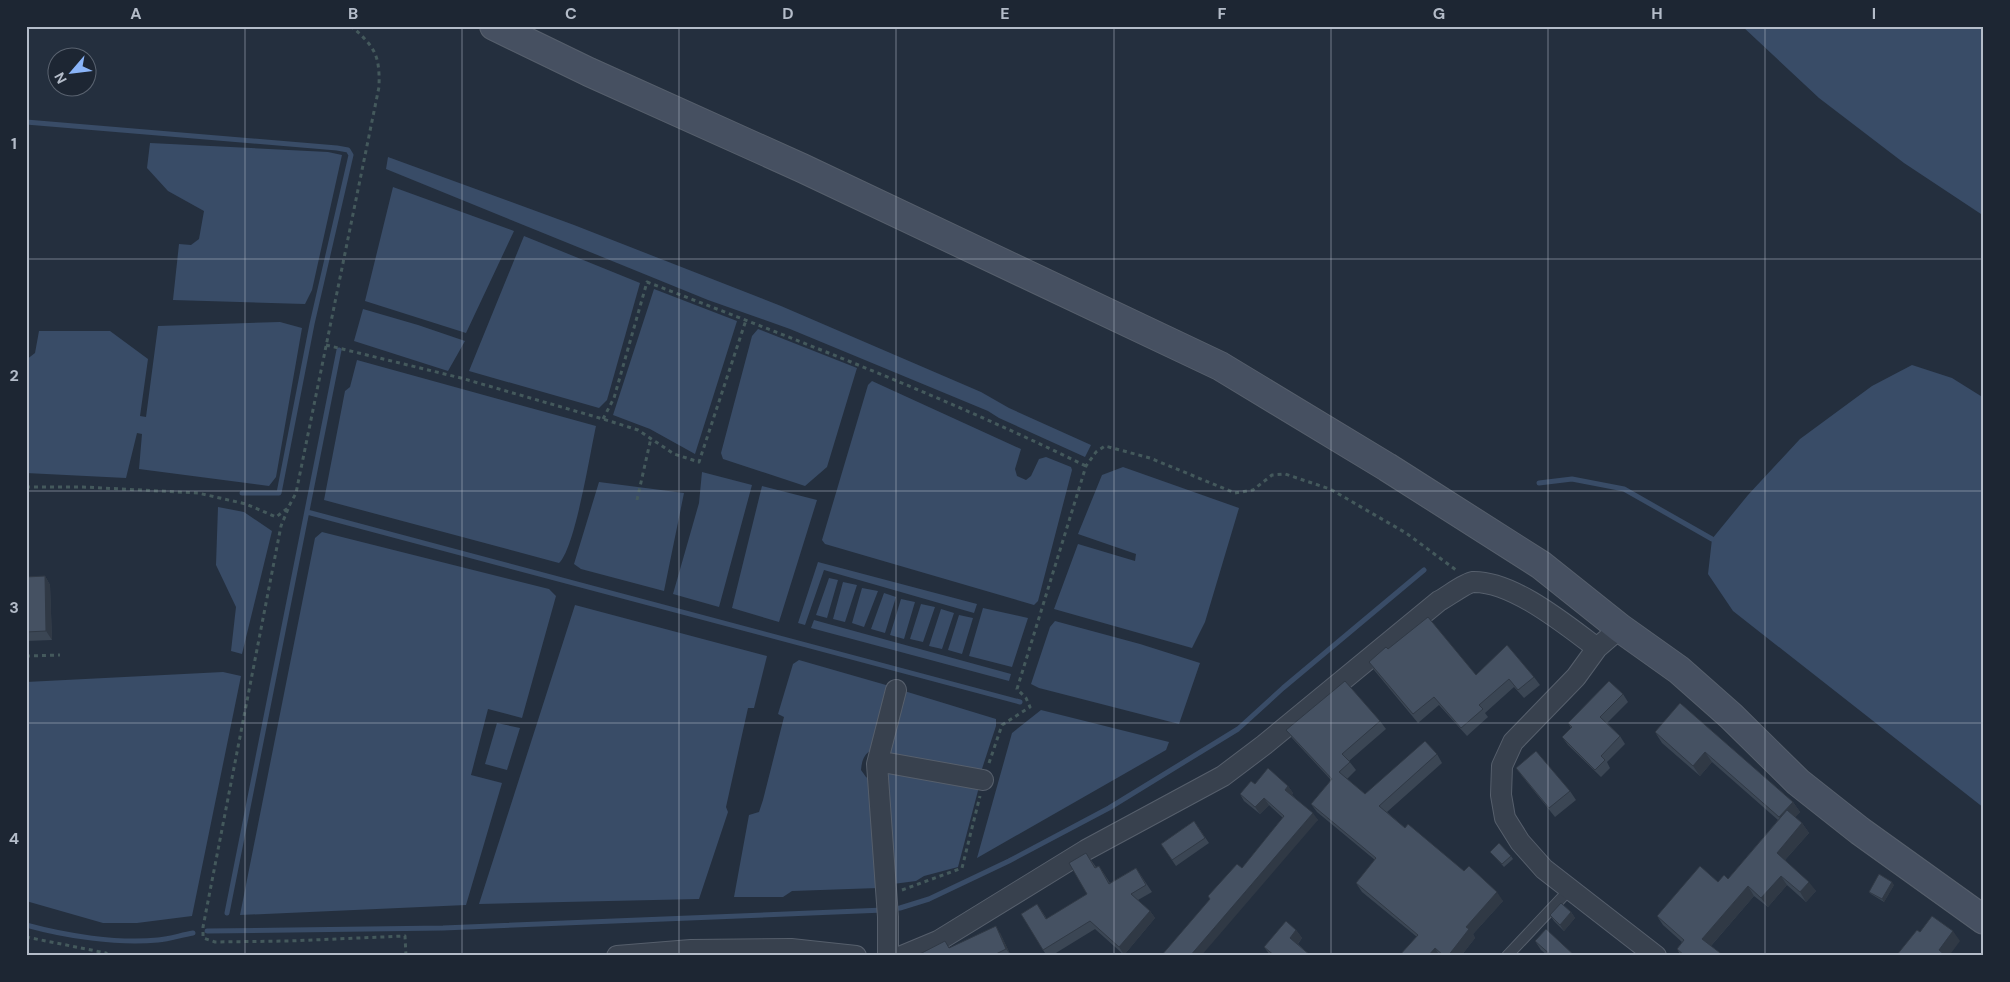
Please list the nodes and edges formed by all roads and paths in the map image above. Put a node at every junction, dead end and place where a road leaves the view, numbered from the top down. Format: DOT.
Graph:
graph roads {
  1 [pos="351,26"];
  2 [pos="494,26"];
  3 [pos="746,320"];
  4 [pos="326,345"];
  5 [pos="603,419"];
  6 [pos="651,438"];
  7 [pos="1086,466"];
  8 [pos="26,487"];
  9 [pos="636,500"];
  10 [pos="288,508"];
  11 [pos="1471,582"];
  12 [pos="1620,628"];
  13 [pos="1597,648"];
  14 [pos="60,655"];
  15 [pos="26,656"];
  16 [pos="896,690"];
  17 [pos="877,764"];
  18 [pos="984,780"];
  19 [pos="1570,889"];
  20 [pos="887,903"];
  21 [pos="1984,920"];
  22 [pos="26,937"];
  23 [pos="108,956"];
  24 [pos="406,956"];
  25 [pos="617,956"];
  26 [pos="856,956"];
  27 [pos="888,956"];
  28 [pos="902,956"];
  29 [pos="1507,956"];
  30 [pos="1656,956"];
  1 -- 4 [label="path"];
  2 -- 12 [label="main road"];
  3 -- 5 [label="path"];
  3 -- 6 [label="path"];
  3 -- 7 [label="path"];
  4 -- 5 [label="path"];
  4 -- 10 [label="path"];
  5 -- 6 [label="path"];
  6 -- 9 [label="path"];
  7 -- 11 [label="path"];
  7 -- 18 [label="path"];
  8 -- 10 [label="path"];
  10 -- 24 [label="path"];
  11 -- 13 [label="street"];
  11 -- 28 [label="street"];
  12 -- 13 [label="street"];
  12 -- 21 [label="main road"];
  13 -- 19 [label="street"];
  14 -- 15 [label="path"];
  16 -- 17 [label="street"];
  17 -- 18 [label="street"];
  17 -- 20 [label="street"];
  18 -- 20 [label="path"];
  19 -- 29 [label="lane"];
  19 -- 30 [label="street"];
  20 -- 27 [label="street"];
  22 -- 23 [label="path"];
  25 -- 26 [label="street"];
}
